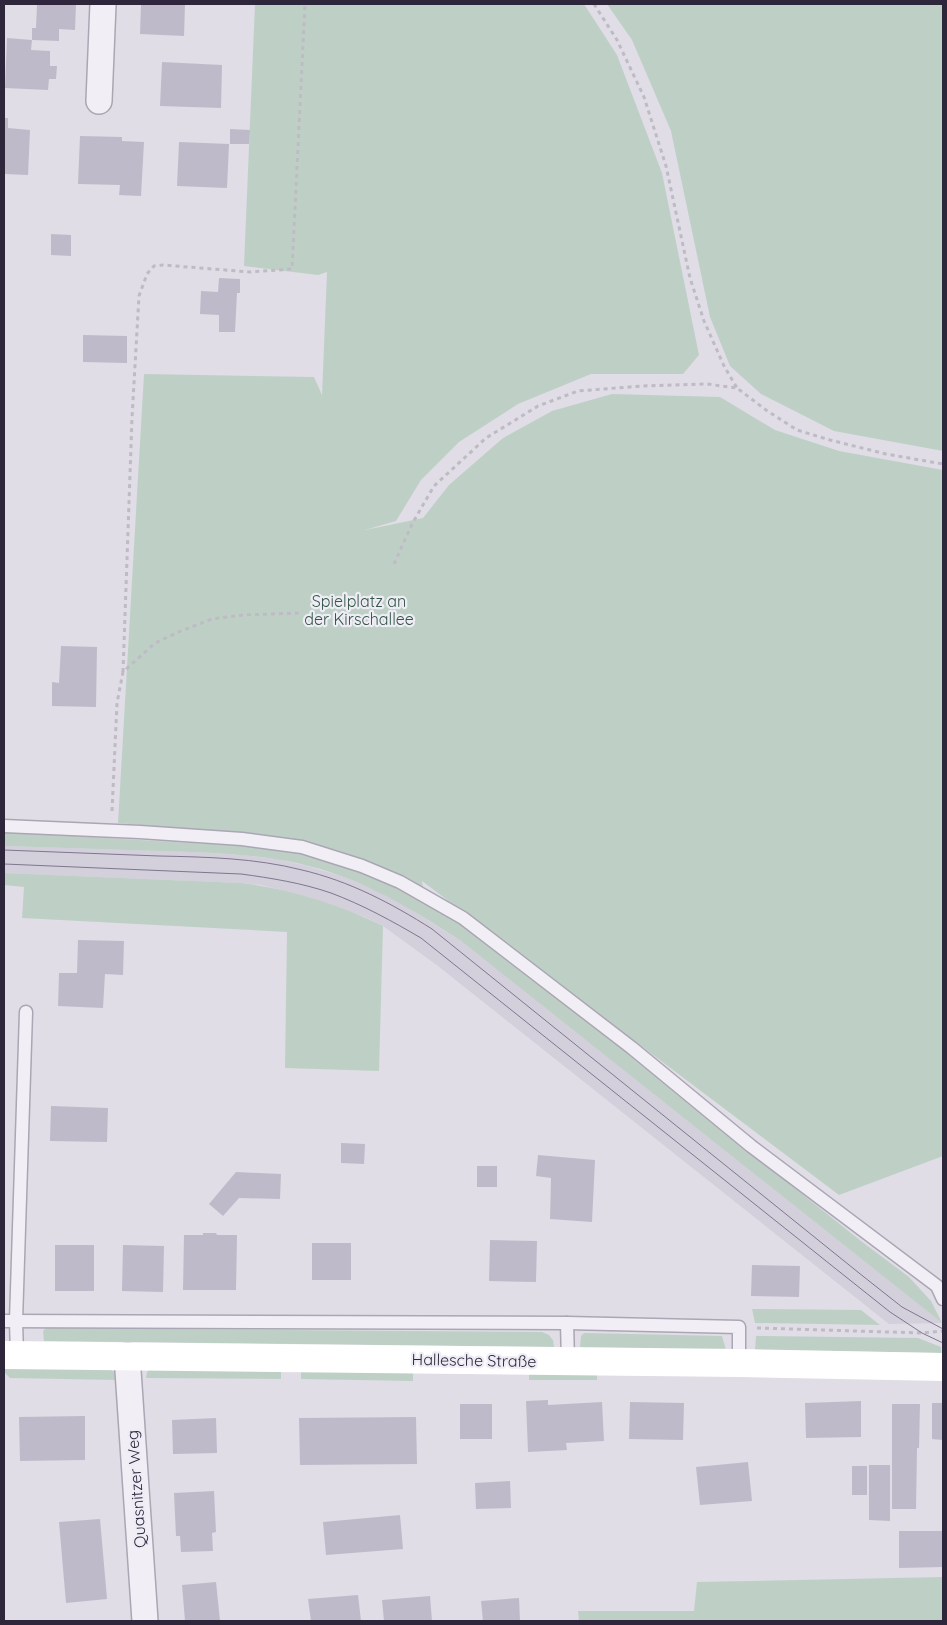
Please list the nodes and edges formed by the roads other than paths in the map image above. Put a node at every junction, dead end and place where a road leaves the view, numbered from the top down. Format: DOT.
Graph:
graph roads {
  1 [pos="103,4"];
  2 [pos="98,101"];
  3 [pos="4,826"];
  4 [pos="26,1012"];
  5 [pos="943,1299"];
  6 [pos="10,1321"];
  7 [pos="567,1323"];
  8 [pos="10,1355"];
  9 [pos="127,1356"];
  10 [pos="568,1361"];
  11 [pos="739,1363"];
  12 [pos="943,1367"];
  13 [pos="145,1621"];
  1 -- 2 [label="street"];
  3 -- 5 [label="lane"];
  4 -- 6 [label="lane"];
  6 -- 7 [label="lane"];
  6 -- 8 [label="lane"];
  7 -- 10 [label="lane"];
  7 -- 11 [label="lane"];
  8 -- 9 [label="street, Hallesche Straße"];
  9 -- 10 [label="street, Hallesche Straße"];
  9 -- 13 [label="street, Quasnitzer Weg"];
  10 -- 11 [label="street, Hallesche Straße"];
  11 -- 12 [label="street, Hallesche Straße"];
}
